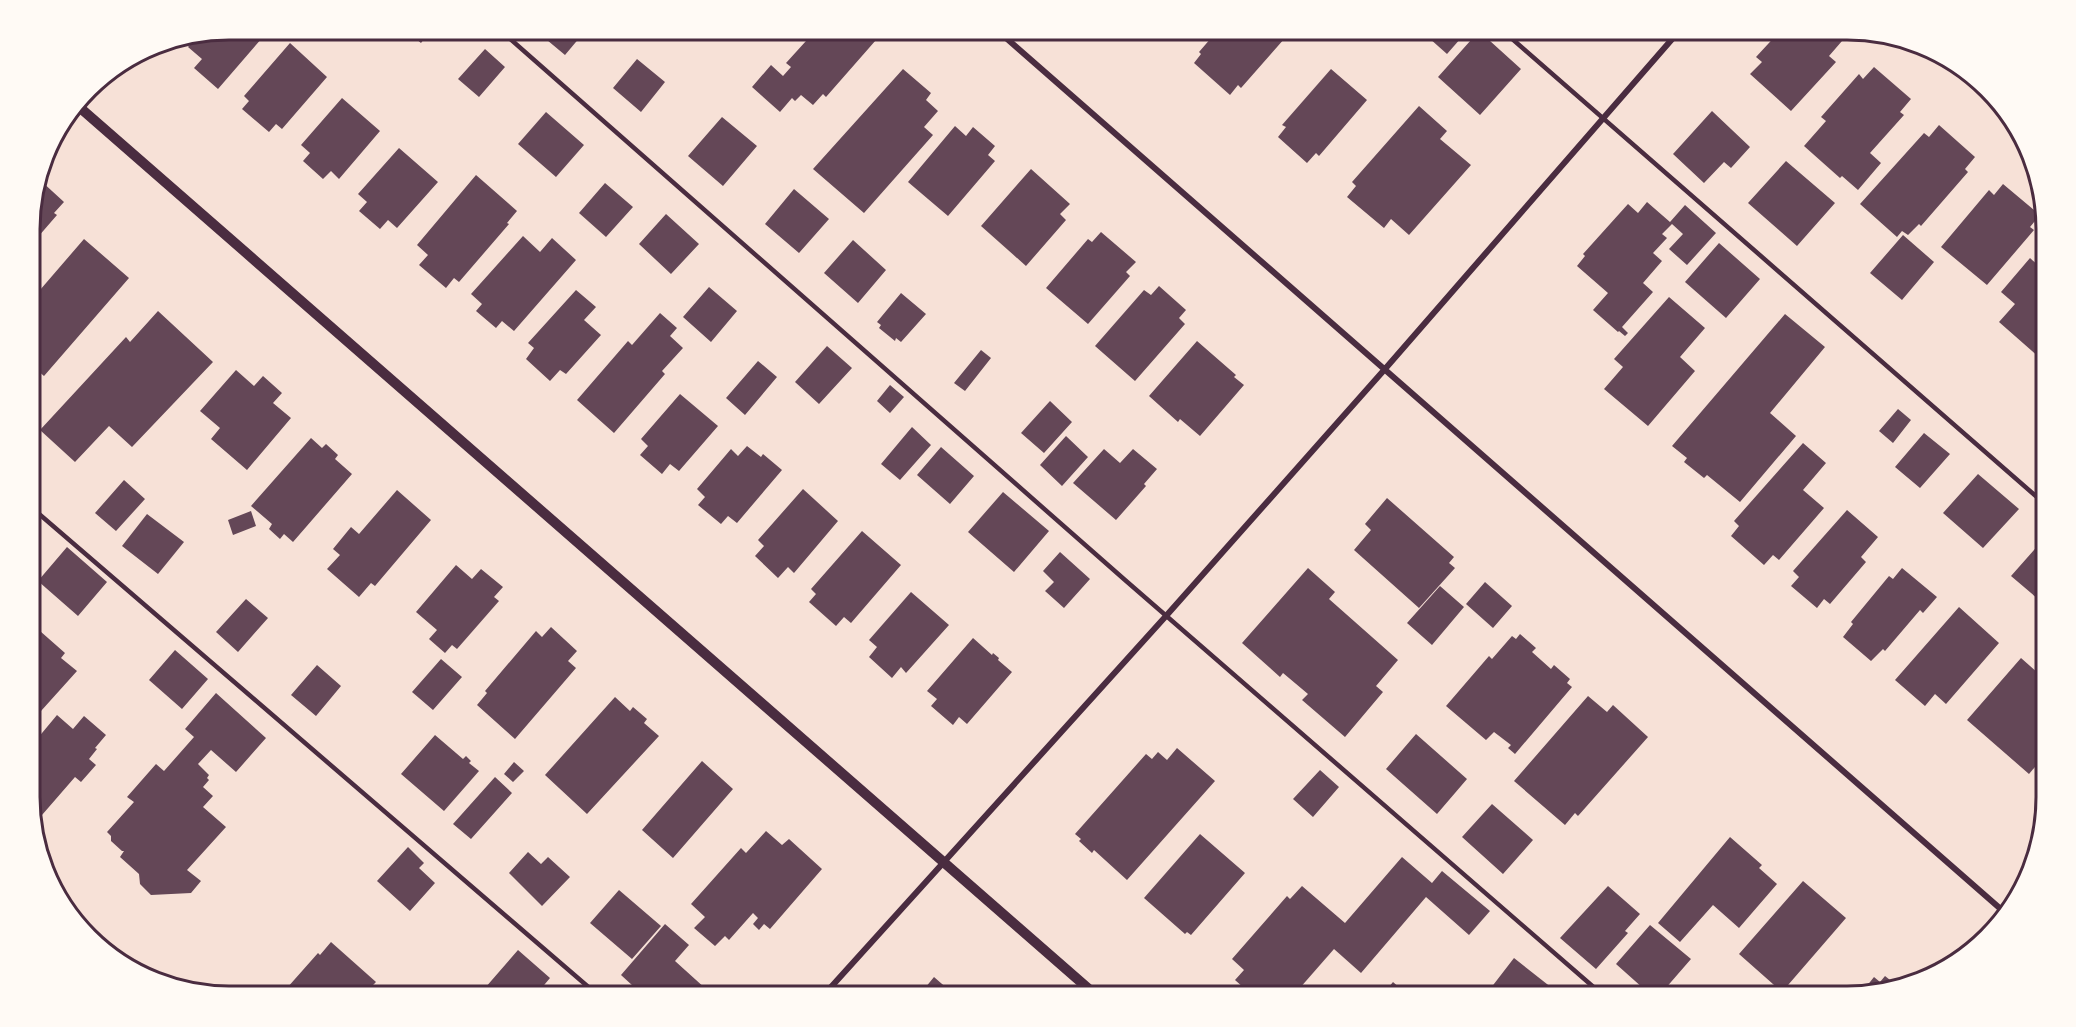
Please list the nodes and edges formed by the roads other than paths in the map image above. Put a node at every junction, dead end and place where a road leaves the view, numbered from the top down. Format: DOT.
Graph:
graph roads {
  1 [pos="513,41"];
  2 [pos="1010,41"];
  3 [pos="1516,41"];
  4 [pos="1670,41"];
  5 [pos="84,111"];
  6 [pos="1603,118"];
  7 [pos="1385,369"];
  8 [pos="2036,496"];
  9 [pos="40,515"];
  10 [pos="1166,616"];
  11 [pos="943,861"];
  12 [pos="2000,907"];
  13 [pos="587,986"];
  14 [pos="832,986"];
  15 [pos="1085,986"];
  16 [pos="1592,986"];
  1 -- 10 [label="lane"];
  2 -- 7 [label="street"];
  3 -- 6 [label="lane"];
  4 -- 6 [label="street"];
  5 -- 11 [label="street"];
  6 -- 7 [label="street"];
  6 -- 8 [label="lane"];
  7 -- 10 [label="street"];
  7 -- 12 [label="street"];
  9 -- 13 [label="lane"];
  10 -- 11 [label="street"];
  10 -- 16 [label="lane"];
  11 -- 14 [label="street"];
  11 -- 15 [label="street"];
}
